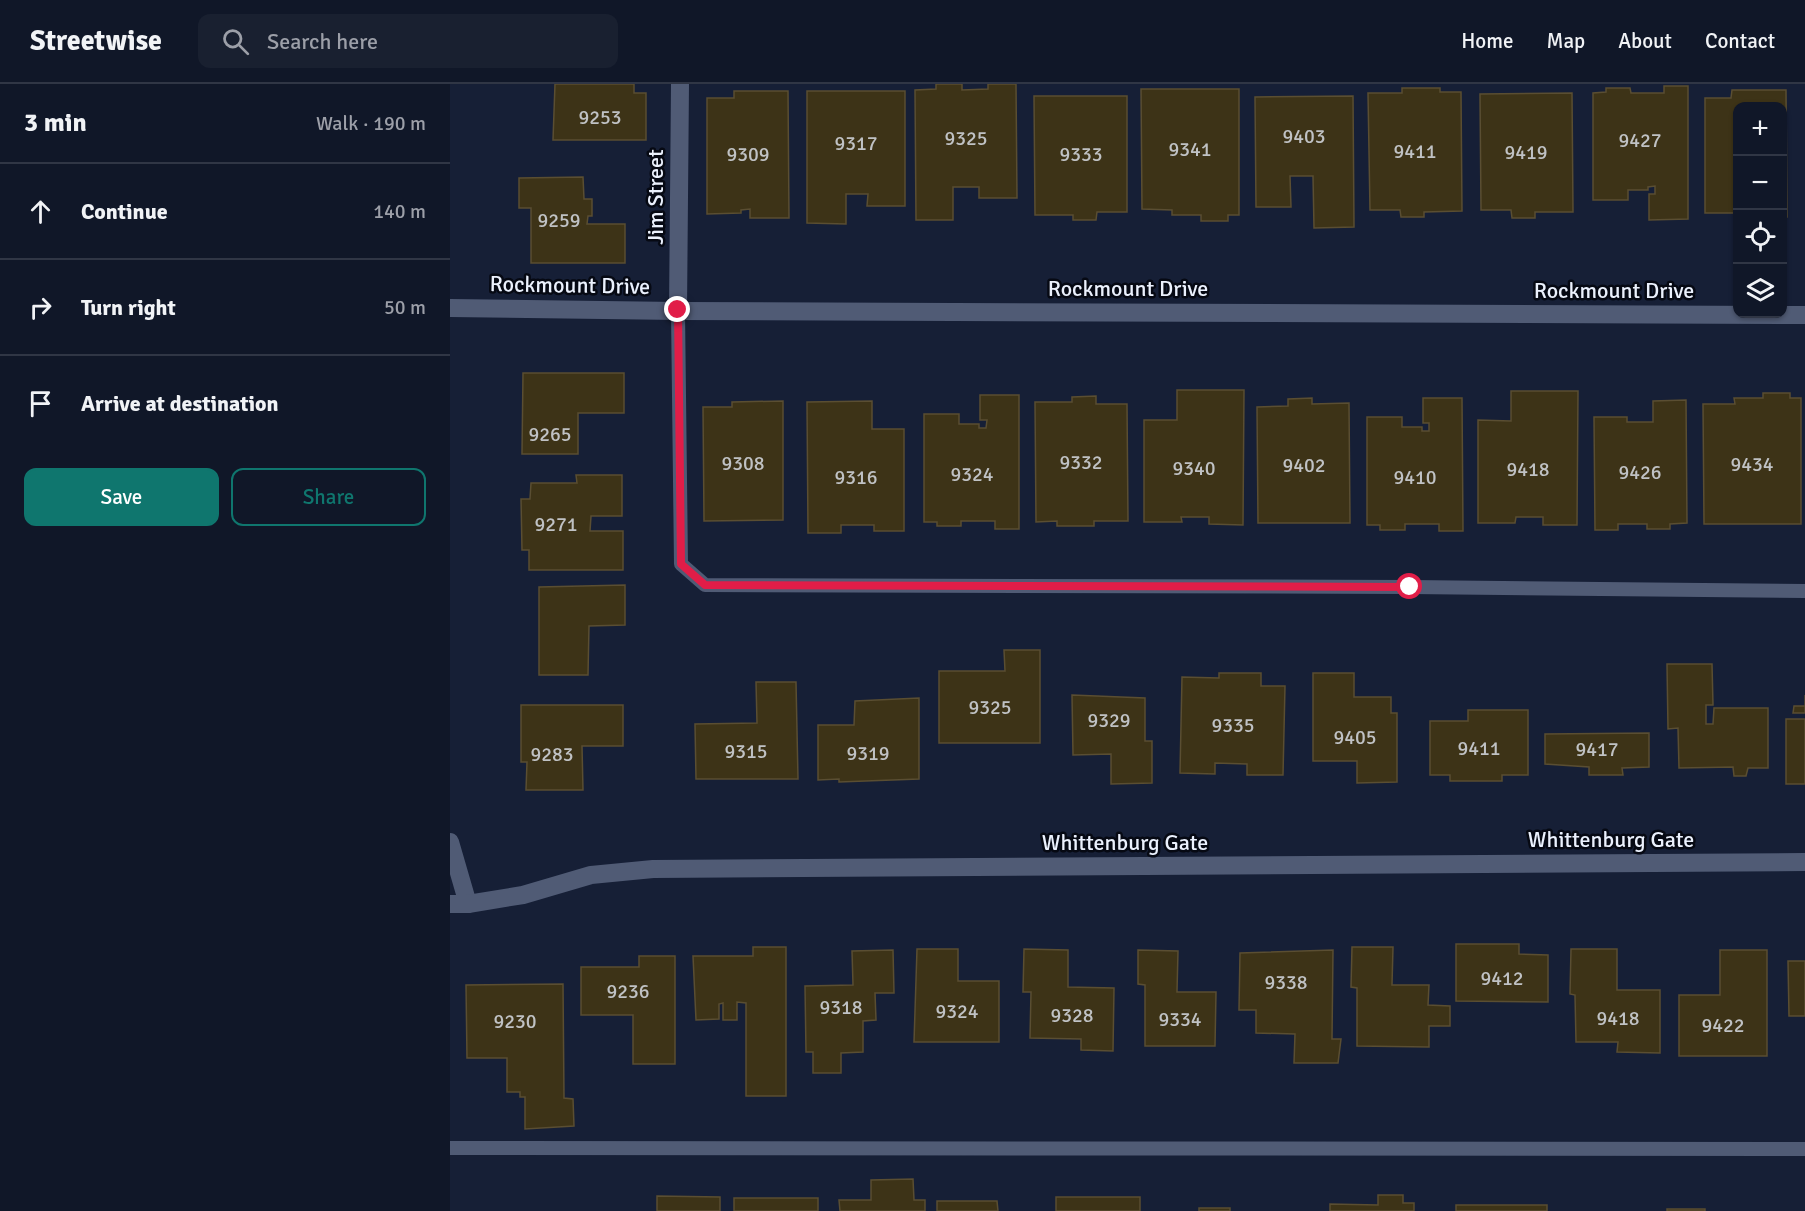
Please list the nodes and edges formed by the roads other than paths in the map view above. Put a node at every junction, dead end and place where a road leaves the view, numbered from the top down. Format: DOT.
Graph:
graph roads {
  1 [pos="680,84"];
  2 [pos="450,308"];
  3 [pos="678,310"];
  4 [pos="1805,315"];
  5 [pos="1805,591"];
  6 [pos="450,842"];
  7 [pos="1805,862"];
  8 [pos="450,904"];
  9 [pos="468,904"];
  10 [pos="450,1148"];
  11 [pos="1805,1149"];
  1 -- 3 [label="street, Jim Street"];
  2 -- 3 [label="street, Rockmount Drive"];
  3 -- 4 [label="street, Rockmount Drive"];
  3 -- 5 [label="lane"];
  6 -- 9 [label="street"];
  7 -- 9 [label="street, Whittenburg Gate"];
  8 -- 9 [label="street, Whittenburg Gate"];
  10 -- 11 [label="lane"];
}
